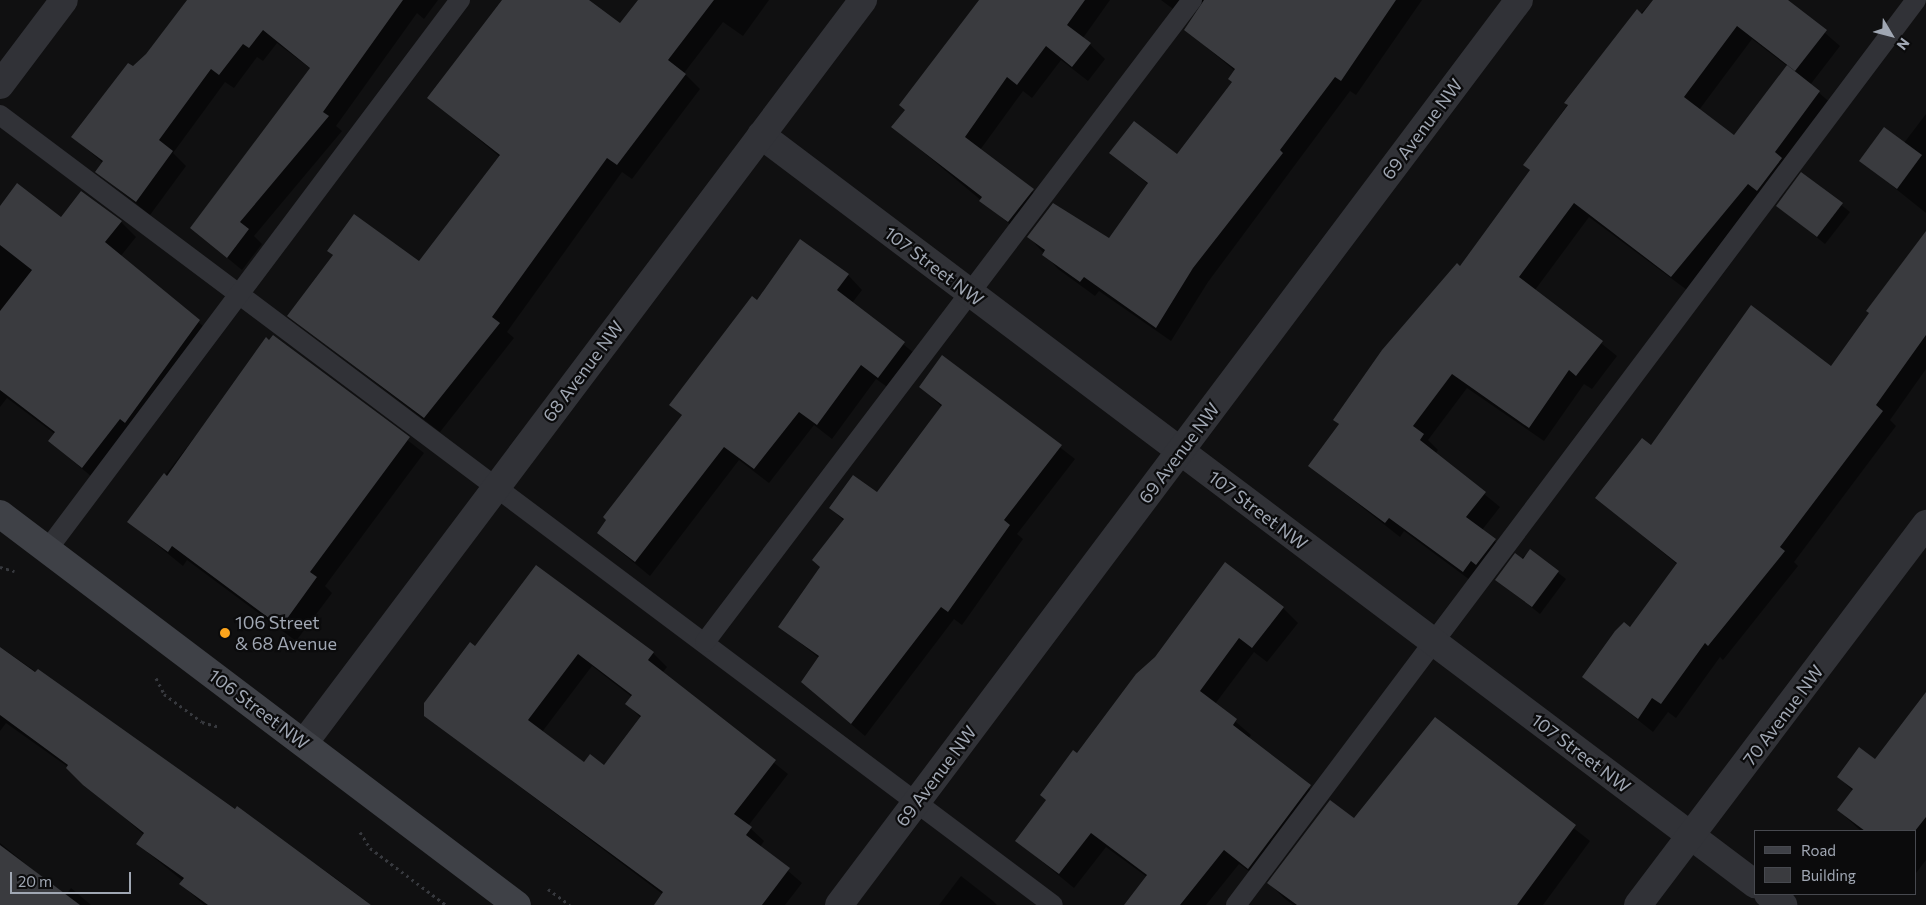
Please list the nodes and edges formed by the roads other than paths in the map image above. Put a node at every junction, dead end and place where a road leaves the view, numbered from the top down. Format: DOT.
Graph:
graph roads {
  1 [pos="64,0"];
  2 [pos="460,0"];
  3 [pos="863,0"];
  4 [pos="1192,0"];
  5 [pos="1519,0"];
  6 [pos="1916,0"];
  7 [pos="0,85"];
  8 [pos="0,115"];
  9 [pos="761,135"];
  10 [pos="239,292"];
  11 [pos="970,294"];
  12 [pos="1180,451"];
  13 [pos="497,486"];
  14 [pos="0,514"];
  15 [pos="1926,524"];
  16 [pos="47,550"];
  17 [pos="705,642"];
  18 [pos="1435,643"];
  19 [pos="304,743"];
  20 [pos="916,802"];
  21 [pos="1692,836"];
  22 [pos="1754,883"];
  23 [pos="1769,895"];
  24 [pos="518,905"];
  25 [pos="839,905"];
  26 [pos="1053,905"];
  27 [pos="1236,905"];
  28 [pos="1638,905"];
  29 [pos="1783,905"];
  1 -- 7 [label="street"];
  2 -- 10 [label="lane"];
  3 -- 9 [label="street, 68 Avenue NW"];
  4 -- 11 [label="lane"];
  5 -- 12 [label="street, 69 Avenue NW"];
  6 -- 18 [label="lane"];
  8 -- 10 [label="lane"];
  9 -- 11 [label="street, 107 Street NW"];
  9 -- 13 [label="street, 68 Avenue NW"];
  10 -- 13 [label="lane"];
  10 -- 16 [label="lane"];
  11 -- 12 [label="street, 107 Street NW"];
  11 -- 17 [label="lane"];
  12 -- 18 [label="street, 107 Street NW"];
  12 -- 20 [label="street, 69 Avenue NW"];
  13 -- 17 [label="lane"];
  13 -- 19 [label="street, 68 Avenue NW"];
  14 -- 16 [label="street, 106 Street NW"];
  15 -- 21 [label="street, 70 Avenue NW"];
  16 -- 19 [label="street, 106 Street NW"];
  17 -- 20 [label="lane"];
  18 -- 21 [label="street, 107 Street NW"];
  18 -- 27 [label="lane"];
  19 -- 24 [label="street, 106 Street NW"];
  20 -- 25 [label="street, 69 Avenue NW"];
  20 -- 26 [label="lane"];
  21 -- 22 [label="street, 107 Street NW"];
  21 -- 28 [label="street, 70 Avenue NW"];
  23 -- 29 [label="street"];
}
